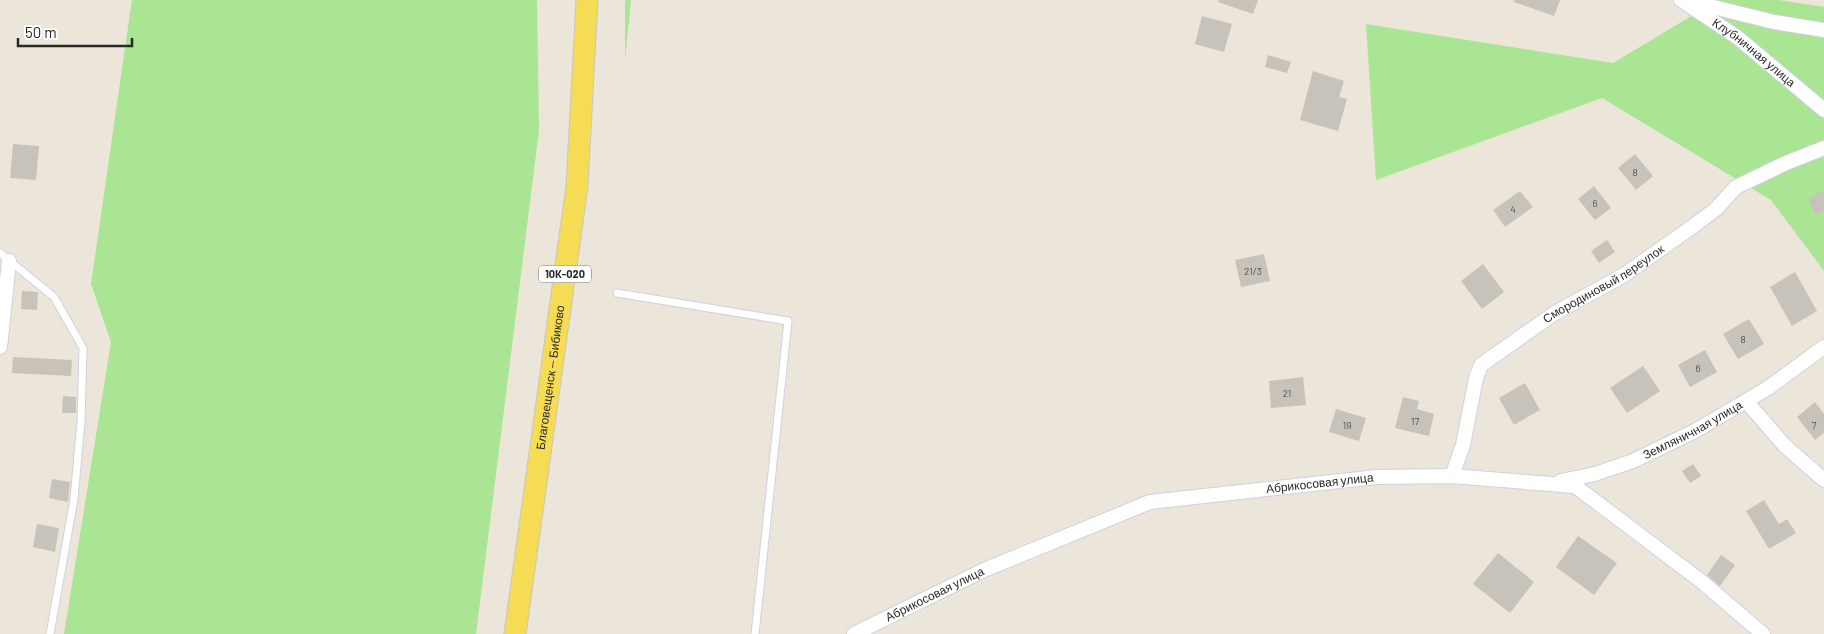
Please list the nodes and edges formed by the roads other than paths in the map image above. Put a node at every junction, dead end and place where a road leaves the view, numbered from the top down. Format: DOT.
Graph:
graph roads {
  1 [pos="587,0"];
  2 [pos="1681,0"];
  3 [pos="1685,0"];
  4 [pos="1824,30"];
  5 [pos="1824,110"];
  6 [pos="1824,148"];
  7 [pos="5,257"];
  8 [pos="617,293"];
  9 [pos="0,347"];
  10 [pos="1824,347"];
  11 [pos="1746,401"];
  12 [pos="1452,476"];
  13 [pos="1824,480"];
  14 [pos="1548,483"];
  15 [pos="50,634"];
  16 [pos="514,634"];
  17 [pos="755,634"];
  18 [pos="854,634"];
  19 [pos="1763,634"];
  1 -- 16 [label="main road, Благовещенск — Бибиково / 10К-020"];
  2 -- 5 [label="street, Клубничная улица"];
  3 -- 4 [label="street"];
  6 -- 12 [label="street, Смородиновый переулок"];
  7 -- 9 [label="street"];
  7 -- 15 [label="lane"];
  8 -- 17 [label="lane"];
  10 -- 11 [label="street, Земляничная улица"];
  11 -- 13 [label="street"];
  11 -- 14 [label="street, Земляничная улица"];
  12 -- 14 [label="street, Абрикосовая улица"];
  12 -- 18 [label="street, Абрикосовая улица"];
  14 -- 19 [label="street, Абрикосовая улица"];
}
